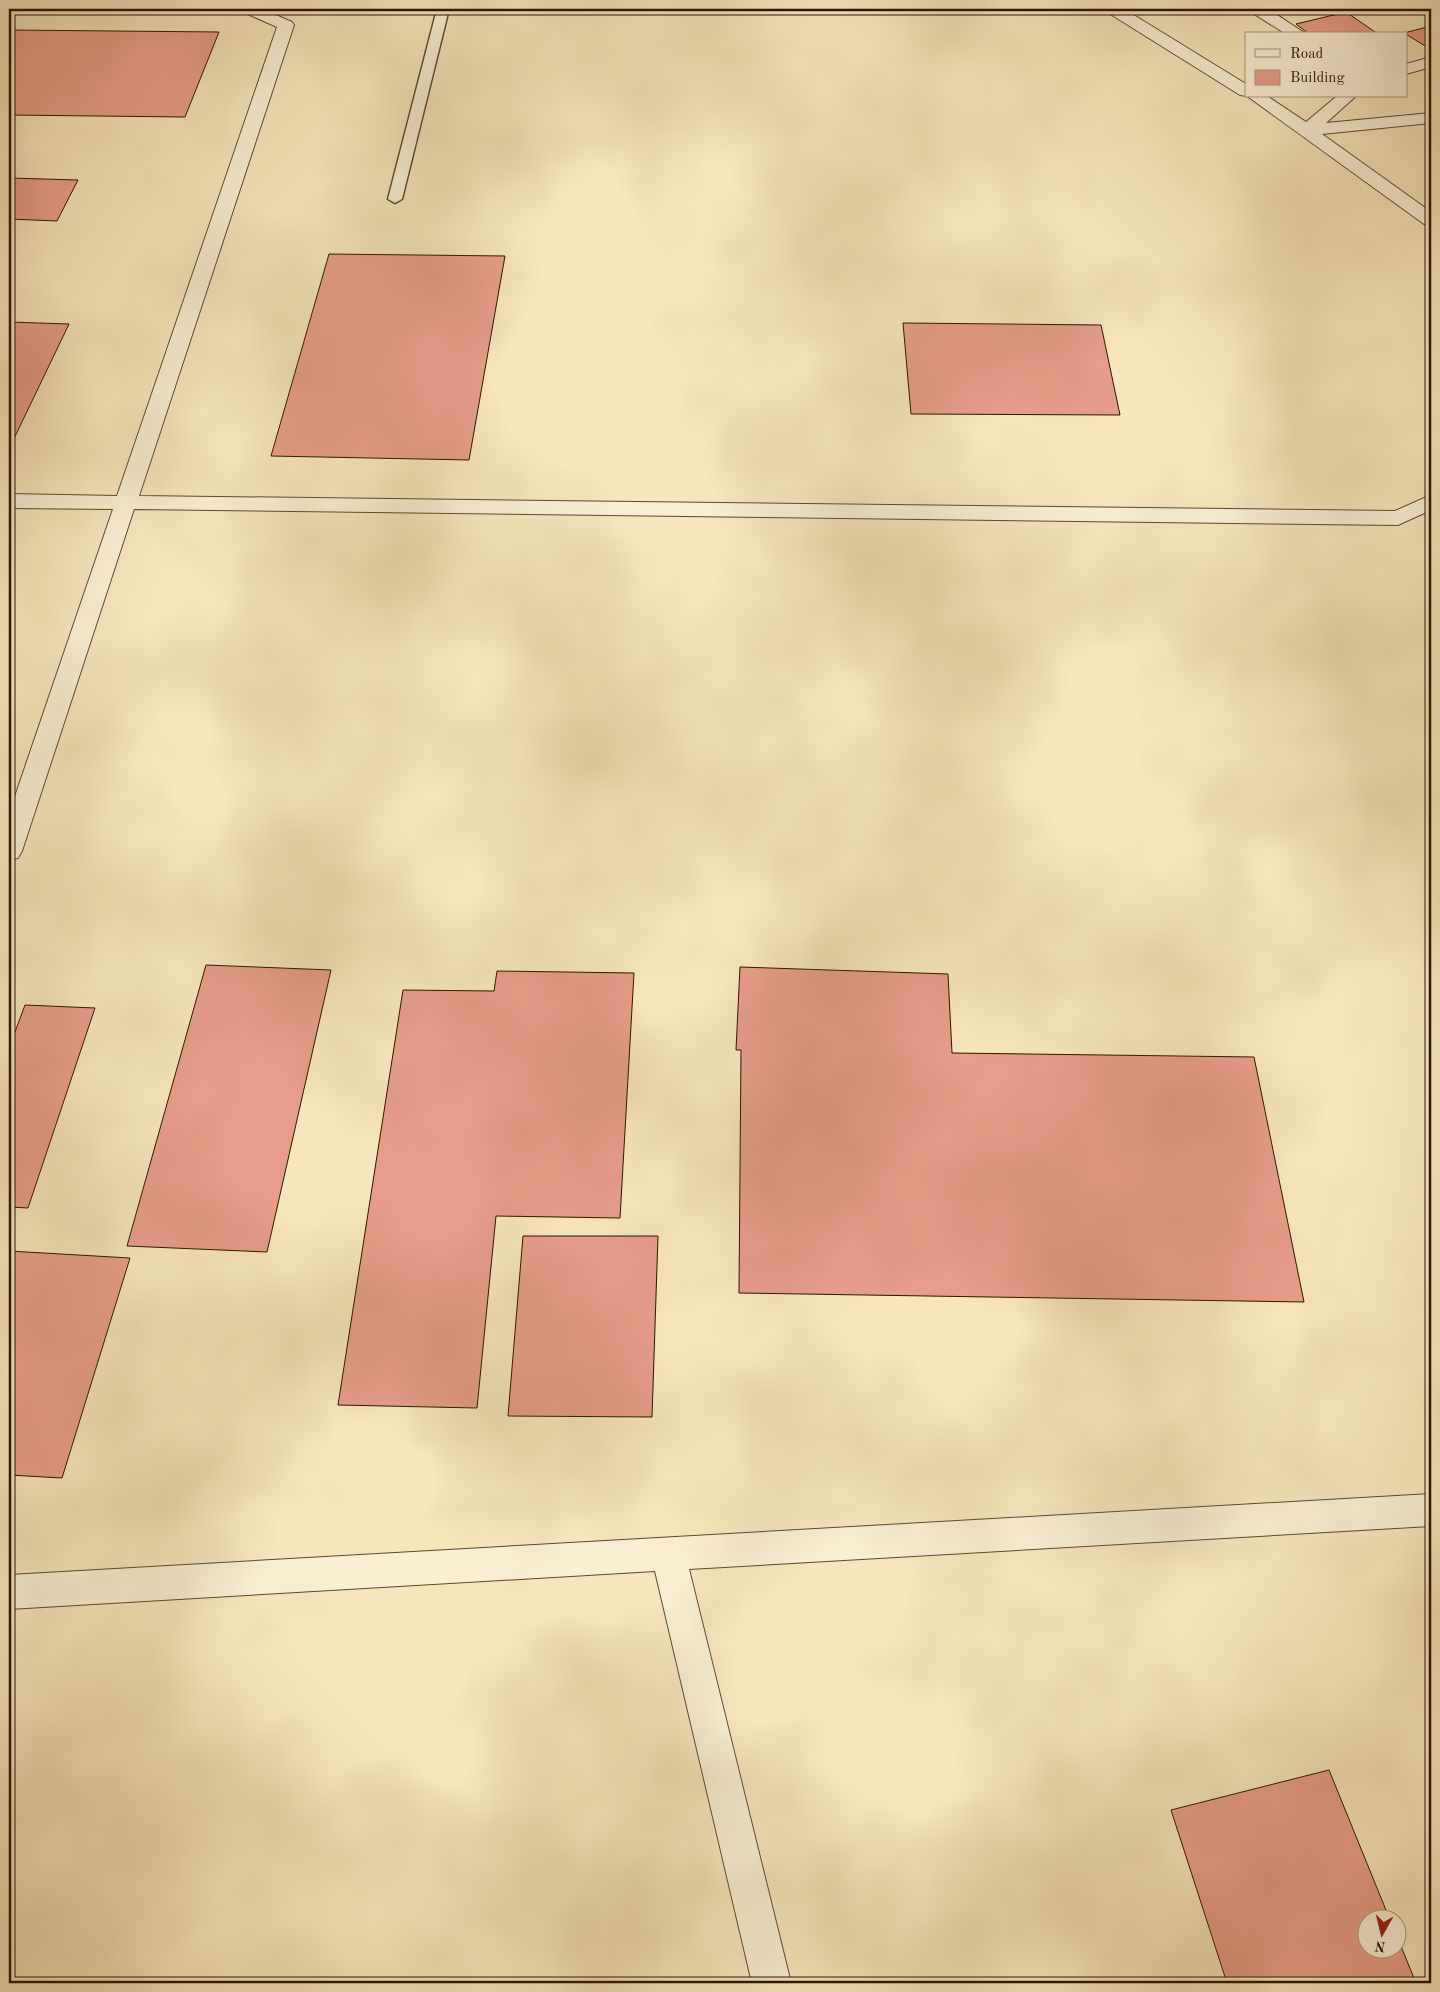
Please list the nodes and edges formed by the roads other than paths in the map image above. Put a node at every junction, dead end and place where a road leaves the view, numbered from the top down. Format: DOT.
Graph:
graph roads {
  1 [pos="249,9"];
  2 [pos="443,9"];
  3 [pos="1113,9"];
  4 [pos="1257,9"];
  5 [pos="1295,32"];
  6 [pos="1431,62"];
  7 [pos="1408,68"];
  8 [pos="1245,90"];
  9 [pos="1258,98"];
  10 [pos="1346,98"];
  11 [pos="1431,118"];
  12 [pos="1307,130"];
  13 [pos="395,199"];
  14 [pos="1431,220"];
  15 [pos="9,501"];
  16 [pos="126,502"];
  17 [pos="1431,502"];
  18 [pos="9,851"];
  19 [pos="1431,1510"];
  20 [pos="668,1554"];
  21 [pos="9,1592"];
  22 [pos="772,1983"];
  1 -- 16 [label="street"];
  2 -- 13 [label="lane"];
  3 -- 8 [label="street"];
  4 -- 5 [label="street"];
  6 -- 7 [label="street"];
  9 -- 12 [label="street"];
  10 -- 12 [label="street"];
  11 -- 12 [label="street"];
  12 -- 14 [label="street"];
  15 -- 16 [label="street"];
  16 -- 17 [label="street"];
  16 -- 18 [label="street"];
  19 -- 20 [label="street"];
  20 -- 21 [label="street"];
  20 -- 22 [label="street"];
}
